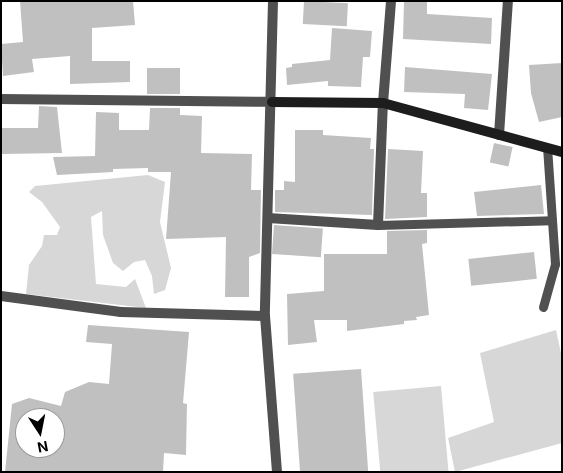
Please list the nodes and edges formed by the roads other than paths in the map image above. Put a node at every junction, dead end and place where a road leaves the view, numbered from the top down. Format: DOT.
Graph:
graph roads {
  1 [pos="273,1"];
  2 [pos="391,1"];
  3 [pos="508,1"];
  4 [pos="1,98"];
  5 [pos="272,102"];
  6 [pos="383,103"];
  7 [pos="499,135"];
  8 [pos="547,148"];
  9 [pos="562,152"];
  10 [pos="268,218"];
  11 [pos="552,220"];
  12 [pos="378,225"];
  13 [pos="1,296"];
  14 [pos="543,307"];
  15 [pos="265,316"];
  16 [pos="277,472"];
  1 -- 5 [label="street"];
  2 -- 6 [label="street"];
  3 -- 7 [label="street"];
  4 -- 5 [label="street"];
  5 -- 6 [label="street"];
  5 -- 10 [label="street"];
  6 -- 7 [label="street"];
  6 -- 12 [label="street"];
  7 -- 8 [label="street"];
  8 -- 9 [label="street"];
  8 -- 11 [label="lane"];
  10 -- 12 [label="street"];
  10 -- 15 [label="street"];
  11 -- 12 [label="lane"];
  11 -- 14 [label="lane"];
  13 -- 15 [label="street"];
  15 -- 16 [label="street"];
}
